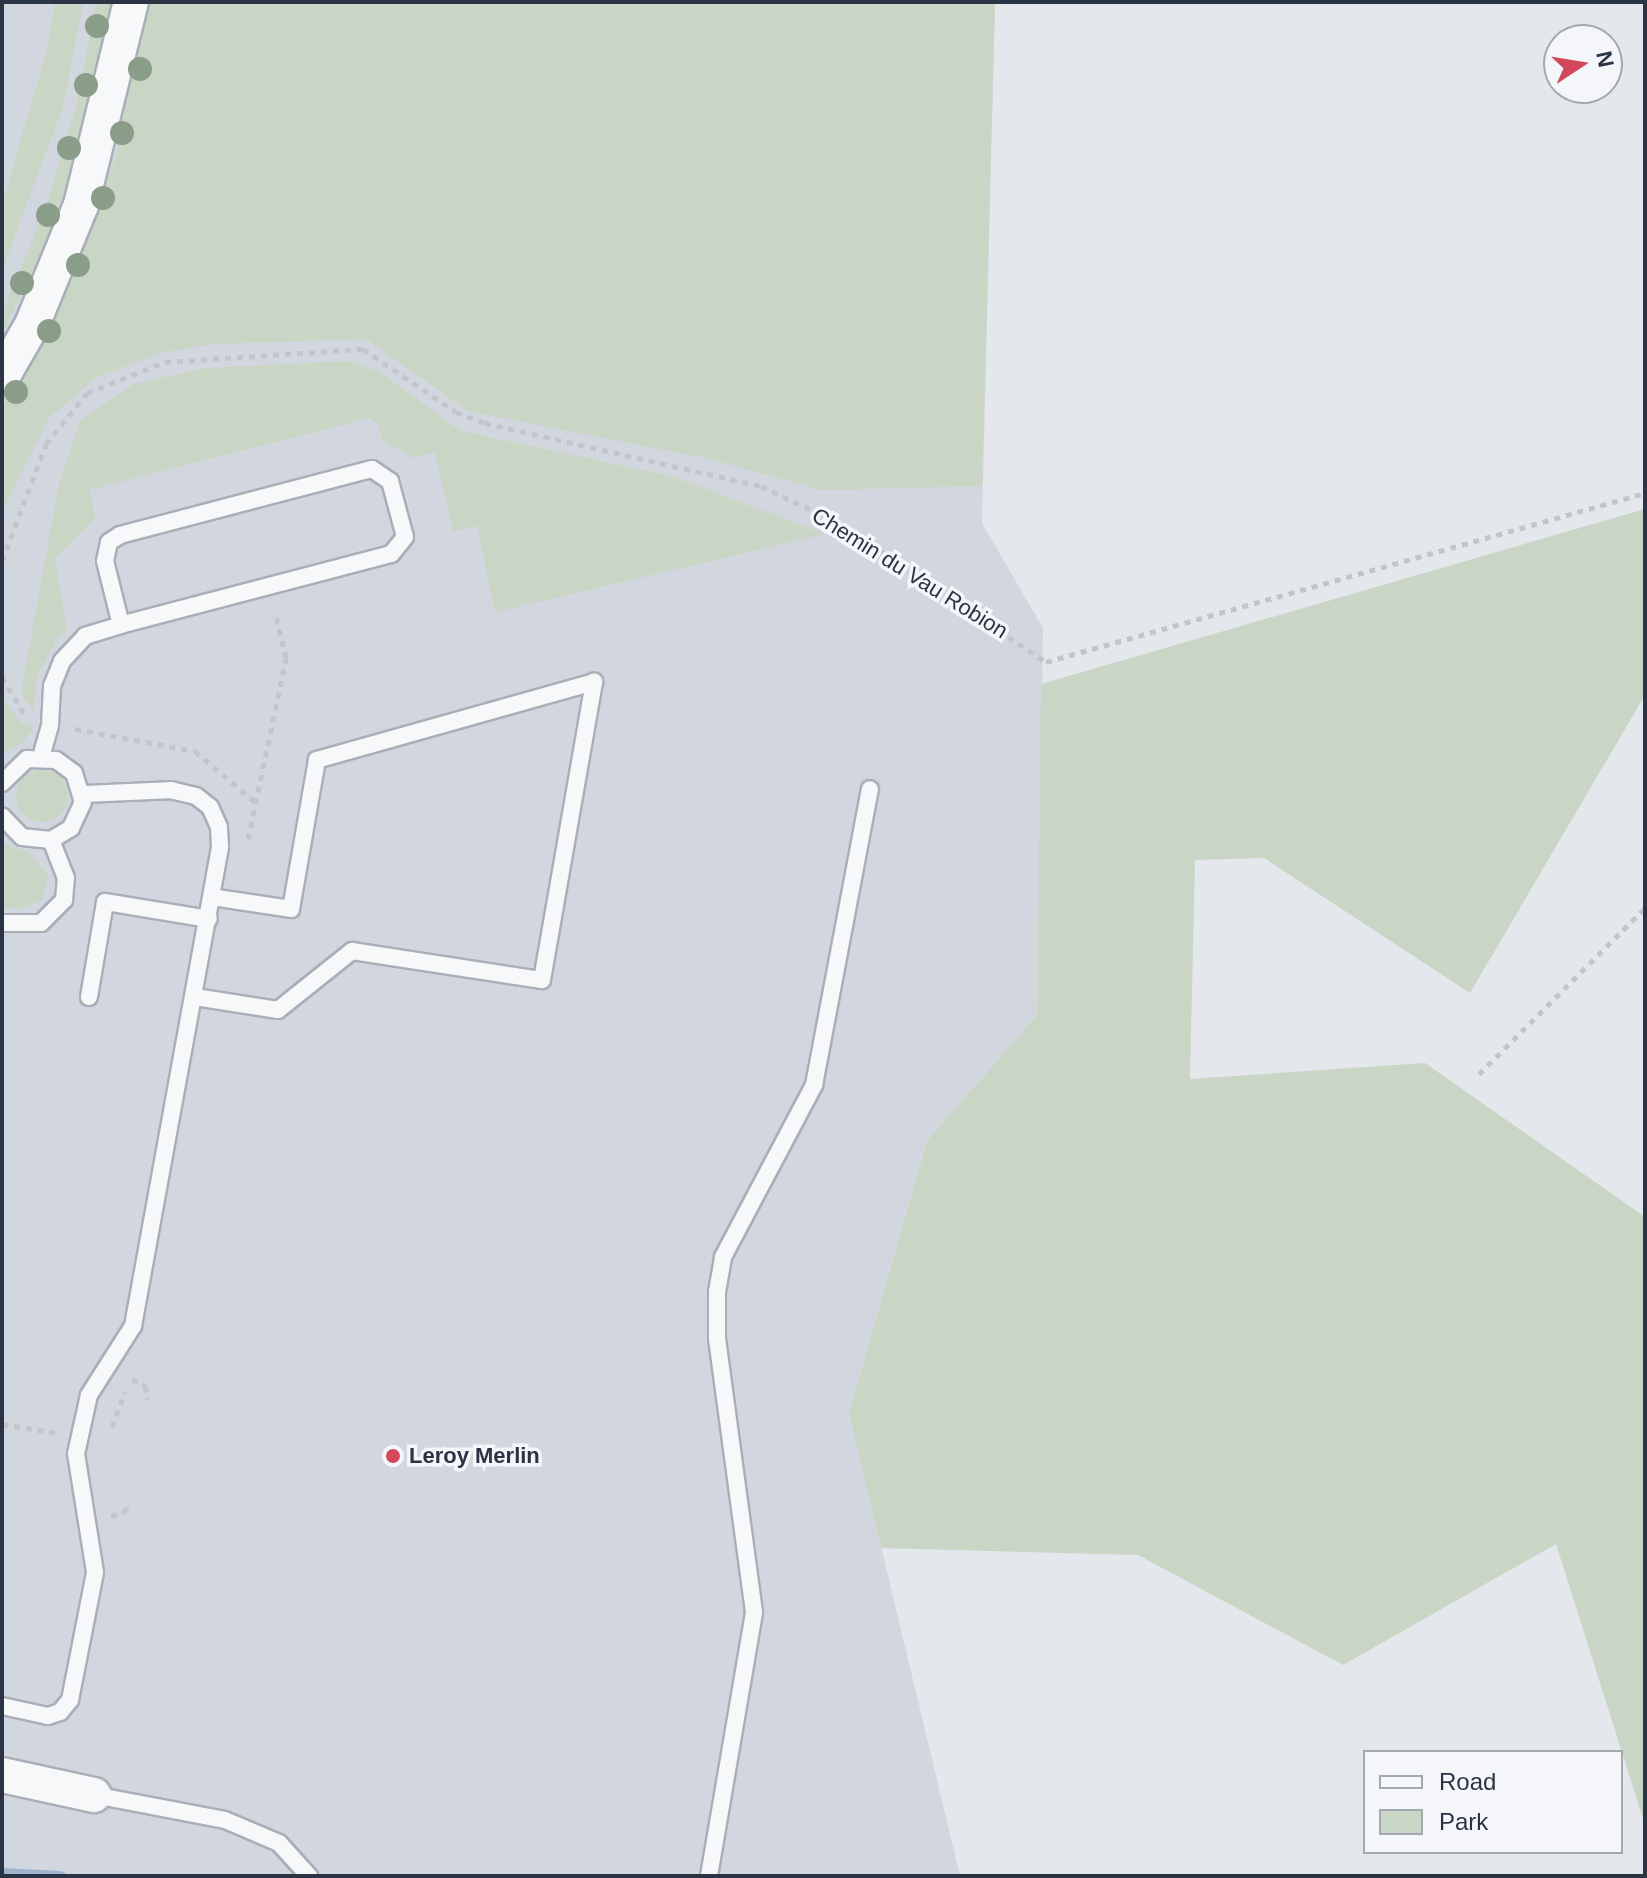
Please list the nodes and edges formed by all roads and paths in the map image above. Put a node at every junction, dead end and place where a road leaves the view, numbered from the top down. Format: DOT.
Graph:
graph roads {
  1 [pos="131,2"];
  2 [pos="2,377"];
  3 [pos="1645,493"];
  4 [pos="2,561"];
  5 [pos="269,586"];
  6 [pos="121,625"];
  7 [pos="50,725"];
  8 [pos="41,757"];
  9 [pos="2,783"];
  10 [pos="870,789"];
  11 [pos="82,794"];
  12 [pos="256,803"];
  13 [pos="4,824"];
  14 [pos="51,840"];
  15 [pos="220,847"];
  16 [pos="212,897"];
  17 [pos="1645,908"];
  18 [pos="209,919"];
  19 [pos="2,923"];
  20 [pos="89,997"];
  21 [pos="195,997"];
  22 [pos="1479,1074"];
  23 [pos="148,1400"];
  24 [pos="109,1443"];
  25 [pos="131,1502"];
  26 [pos="108,1503"];
  27 [pos="2,1706"];
  28 [pos="2,1775"];
  29 [pos="94,1795"];
  30 [pos="309,1876"];
  31 [pos="709,1876"];
  1 -- 2 [label="street"];
  3 -- 4 [label="path, Chemin du Vau Robion"];
  5 -- 6 [label="lane"];
  5 -- 6 [label="lane"];
  5 -- 12 [label="path"];
  6 -- 7 [label="lane"];
  7 -- 8 [label="lane"];
  7 -- 12 [label="path"];
  8 -- 9 [label="lane"];
  8 -- 11 [label="lane"];
  10 -- 31 [label="lane"];
  11 -- 14 [label="lane"];
  11 -- 15 [label="lane"];
  12 -- 15 [label="path"];
  13 -- 14 [label="lane"];
  14 -- 19 [label="lane"];
  15 -- 16 [label="lane"];
  16 -- 18 [label="lane"];
  16 -- 21 [label="lane"];
  17 -- 22 [label="path"];
  18 -- 20 [label="lane"];
  18 -- 21 [label="lane"];
  21 -- 27 [label="lane"];
  23 -- 24 [label="path"];
  25 -- 26 [label="path"];
  28 -- 29 [label="street"];
  29 -- 30 [label="lane"];
}
